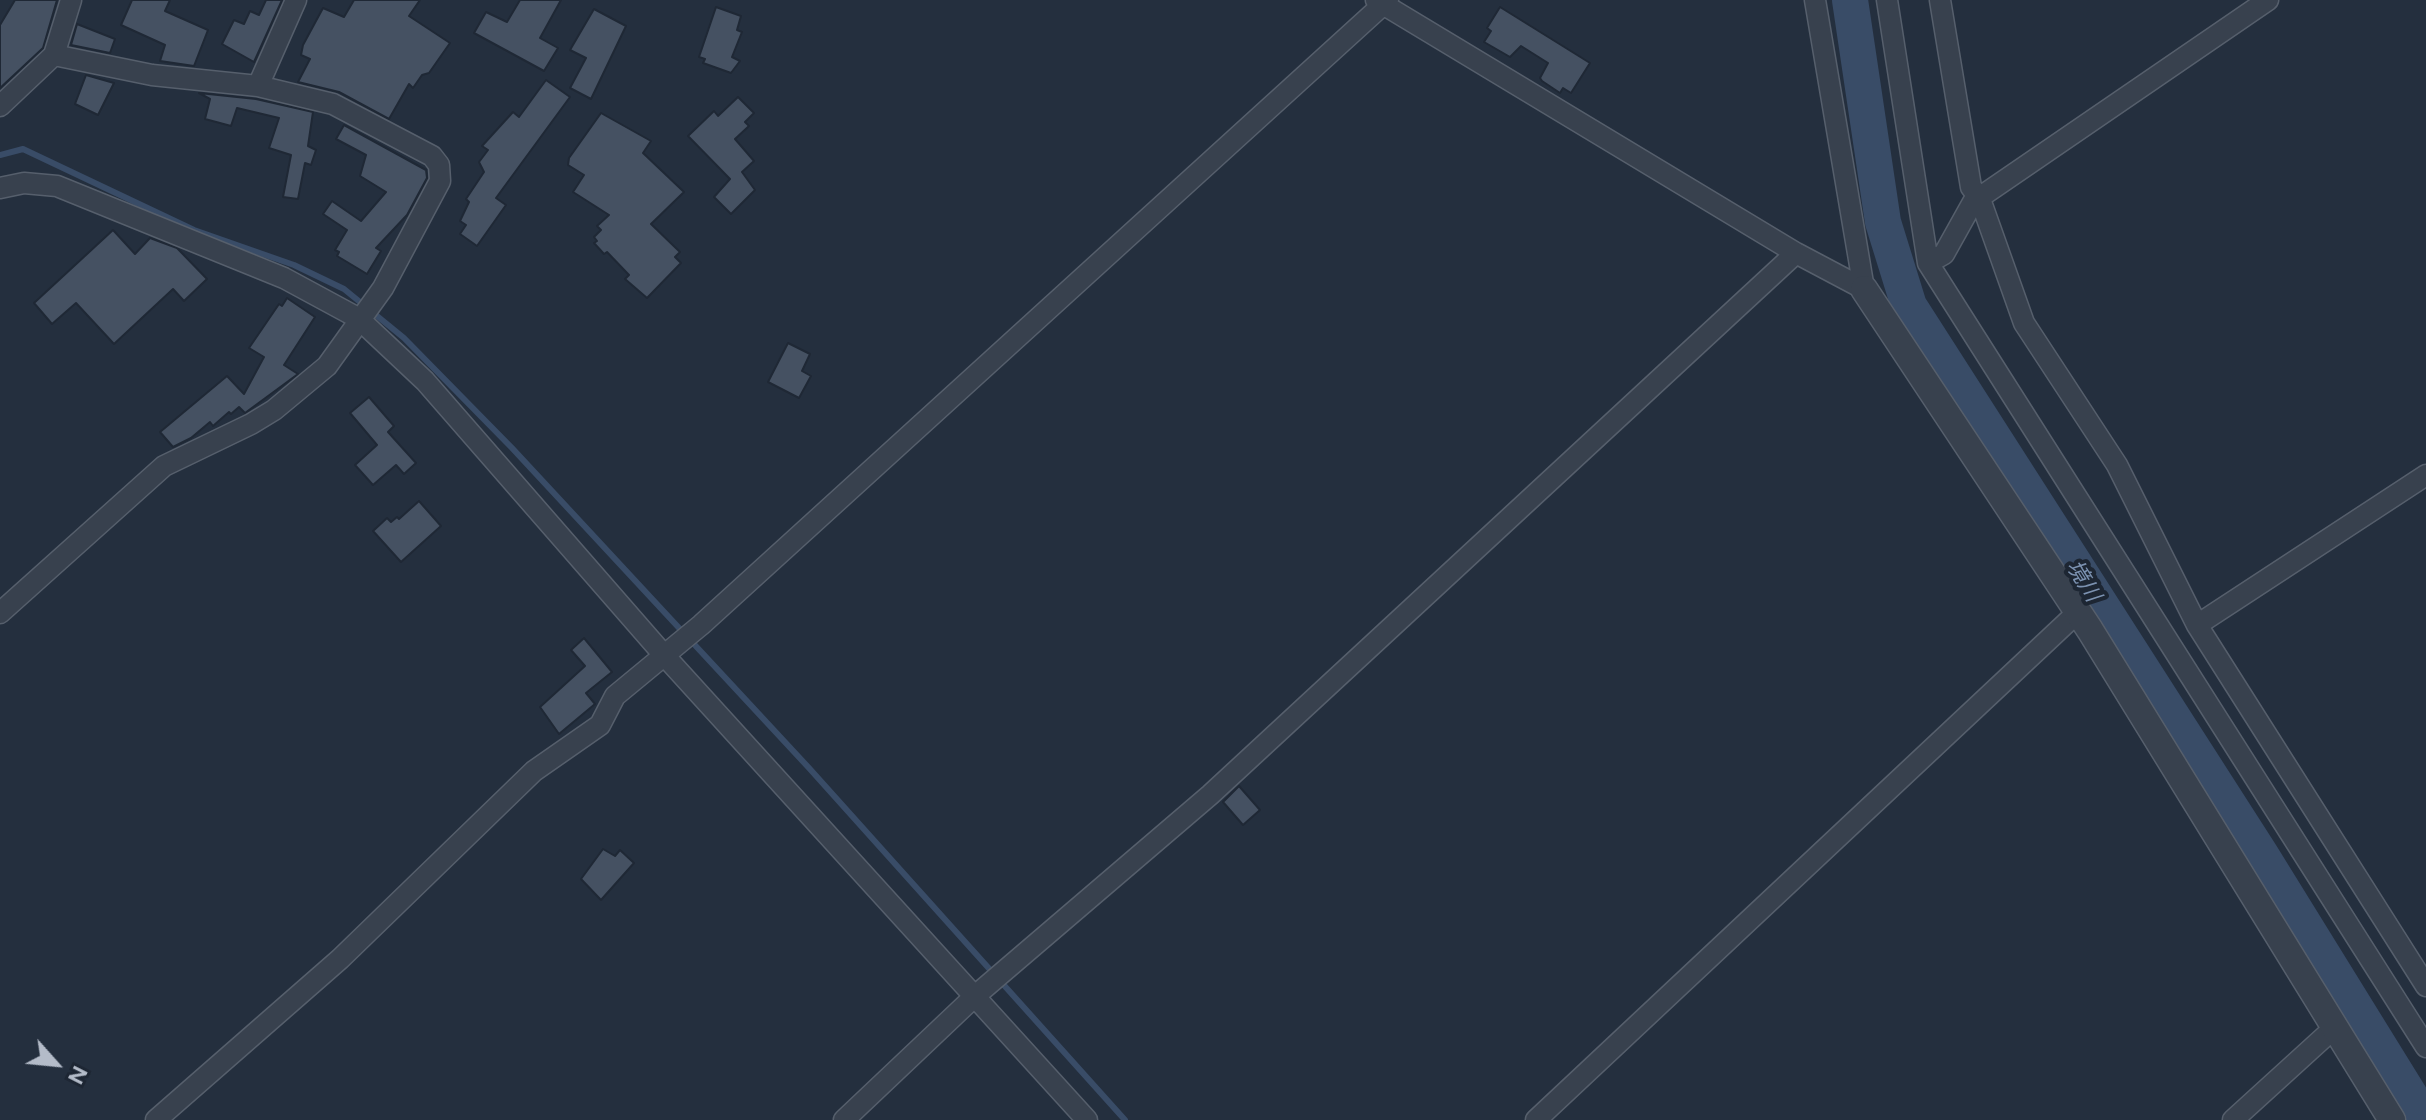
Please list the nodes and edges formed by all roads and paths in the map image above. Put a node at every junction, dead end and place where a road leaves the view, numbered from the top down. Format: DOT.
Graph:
graph roads {
  1 [pos="71,0"];
  2 [pos="296,0"];
  3 [pos="1815,0"];
  4 [pos="1887,0"];
  5 [pos="1940,0"];
  6 [pos="2268,0"];
  7 [pos="1383,2"];
  8 [pos="54,55"];
  9 [pos="258,86"];
  10 [pos="0,106"];
  11 [pos="0,188"];
  12 [pos="1980,199"];
  13 [pos="1796,253"];
  14 [pos="1928,263"];
  15 [pos="1864,289"];
  16 [pos="359,317"];
  17 [pos="2426,475"];
  18 [pos="2078,612"];
  19 [pos="0,613"];
  20 [pos="2197,625"];
  21 [pos="669,649"];
  22 [pos="2426,986"];
  23 [pos="980,991"];
  24 [pos="2333,1029"];
  25 [pos="2426,1047"];
  26 [pos="156,1120"];
  27 [pos="844,1120"];
  28 [pos="1087,1120"];
  29 [pos="1536,1120"];
  30 [pos="2233,1120"];
  31 [pos="2392,1120"];
  1 -- 8 [label="street"];
  2 -- 9 [label="street"];
  3 -- 15 [label="street"];
  4 -- 14 [label="street"];
  5 -- 12 [label="street"];
  6 -- 12 [label="street"];
  7 -- 13 [label="street"];
  7 -- 21 [label="street"];
  8 -- 9 [label="street"];
  8 -- 10 [label="street"];
  9 -- 16 [label="street"];
  11 -- 16 [label="street"];
  12 -- 14 [label="street"];
  12 -- 20 [label="street"];
  13 -- 15 [label="street"];
  13 -- 23 [label="street"];
  14 -- 25 [label="street"];
  15 -- 18 [label="street"];
  16 -- 19 [label="street"];
  16 -- 21 [label="street"];
  17 -- 20 [label="street"];
  18 -- 24 [label="street"];
  18 -- 29 [label="street"];
  20 -- 22 [label="street"];
  21 -- 23 [label="street"];
  21 -- 26 [label="street"];
  23 -- 27 [label="street"];
  23 -- 28 [label="street"];
  24 -- 30 [label="street"];
  24 -- 31 [label="street"];
}
